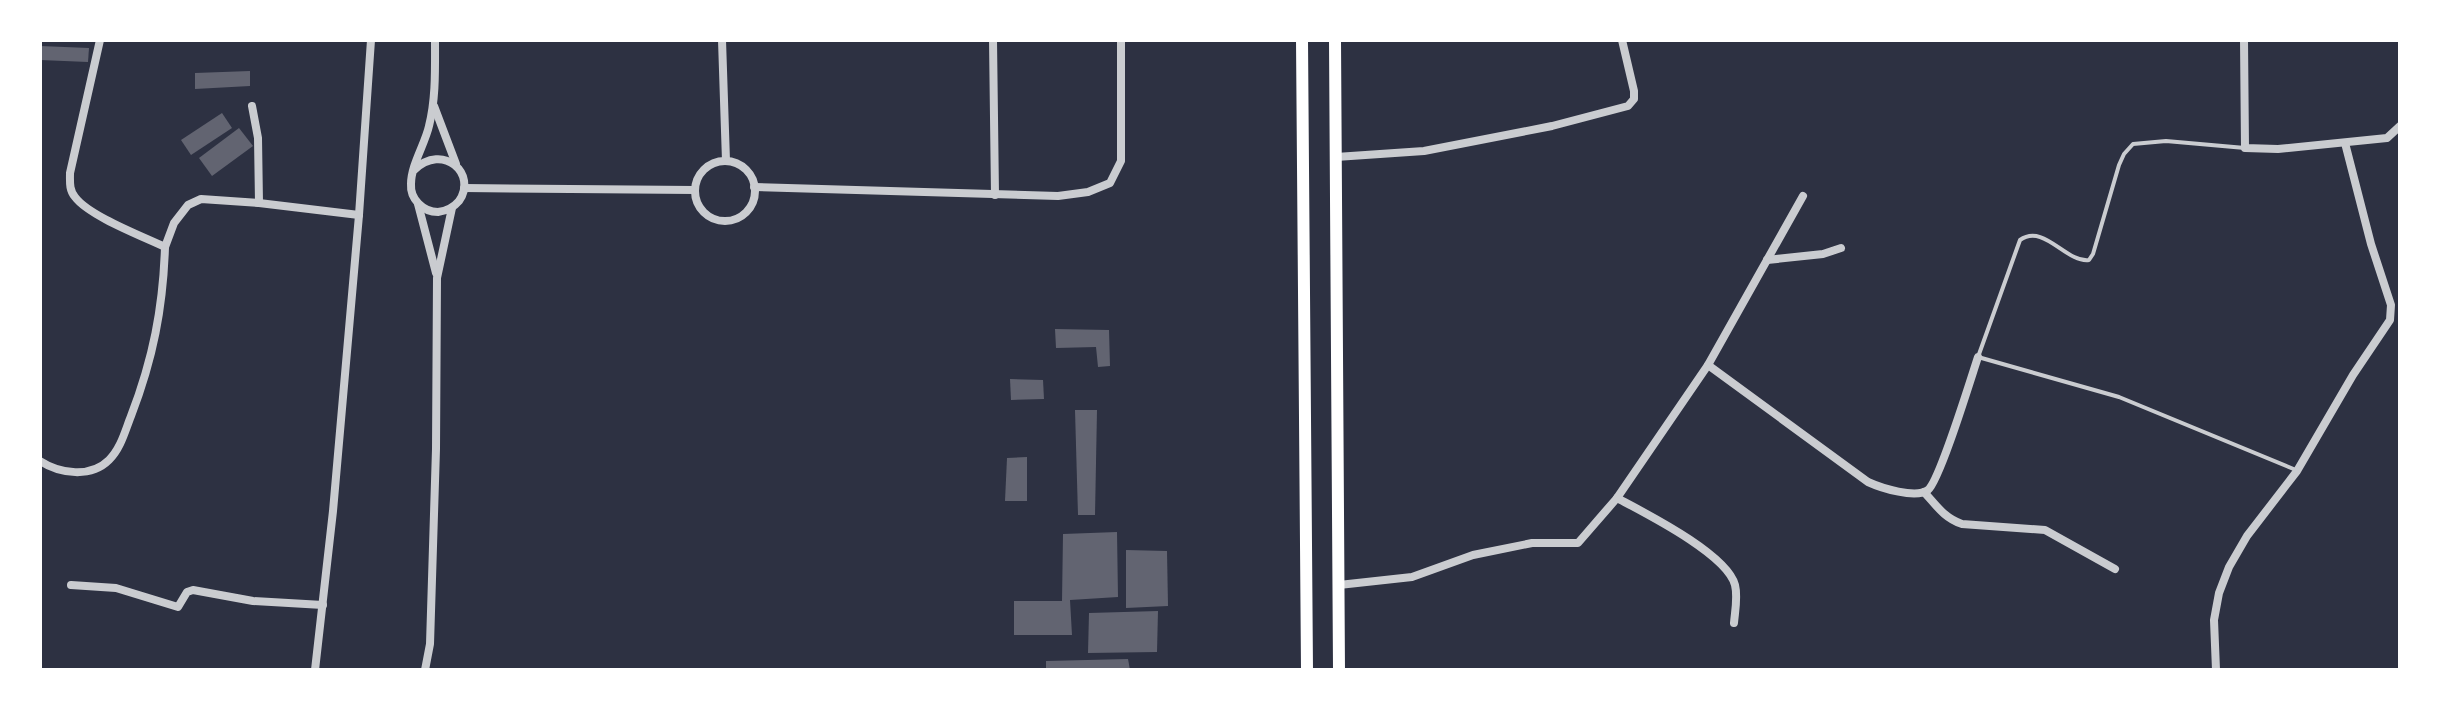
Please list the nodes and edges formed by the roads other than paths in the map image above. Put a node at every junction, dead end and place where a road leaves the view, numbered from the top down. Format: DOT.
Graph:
graph roads {
  1 [pos="100,40"];
  2 [pos="371,40"];
  3 [pos="435,40"];
  4 [pos="722,40"];
  5 [pos="993,40"];
  6 [pos="1121,40"];
  7 [pos="1302,40"];
  8 [pos="1335,40"];
  9 [pos="1622,40"];
  10 [pos="2244,40"];
  11 [pos="434,105"];
  12 [pos="252,106"];
  13 [pos="2400,126"];
  14 [pos="2345,143"];
  15 [pos="2245,148"];
  16 [pos="1336,157"];
  17 [pos="726,161"];
  18 [pos="456,166"];
  19 [pos="414,170"];
  20 [pos="754,187"];
  21 [pos="464,188"];
  22 [pos="695,190"];
  23 [pos="995,195"];
  24 [pos="1803,196"];
  25 [pos="259,203"];
  26 [pos="418,204"];
  27 [pos="452,208"];
  28 [pos="359,215"];
  29 [pos="165,247"];
  30 [pos="1841,248"];
  31 [pos="1767,260"];
  32 [pos="437,278"];
  33 [pos="1978,357"];
  34 [pos="1708,365"];
  35 [pos="40,461"];
  36 [pos="2297,471"];
  37 [pos="1924,492"];
  38 [pos="1617,498"];
  39 [pos="2115,569"];
  40 [pos="71,585"];
  41 [pos="1339,585"];
  42 [pos="323,605"];
  43 [pos="1734,623"];
  44 [pos="315,670"];
  45 [pos="425,670"];
  46 [pos="1307,670"];
  47 [pos="1339,670"];
  48 [pos="2216,670"];
  1 -- 29 [label="street"];
  2 -- 28 [label="street"];
  3 -- 11 [label="street"];
  4 -- 17 [label="street"];
  5 -- 23 [label="street"];
  6 -- 23 [label="street"];
  7 -- 46 [label="main road"];
  8 -- 16 [label="main road"];
  9 -- 16 [label="street"];
  10 -- 15 [label="street"];
  11 -- 18 [label="street"];
  11 -- 19 [label="street"];
  12 -- 25 [label="street"];
  13 -- 14 [label="street"];
  14 -- 15 [label="street"];
  14 -- 36 [label="street"];
  15 -- 33 [label="lane"];
  16 -- 41 [label="main road"];
  17 -- 20 [label="street"];
  17 -- 22 [label="street"];
  18 -- 19 [label="street"];
  18 -- 21 [label="street"];
  19 -- 26 [label="street"];
  20 -- 22 [label="street"];
  20 -- 23 [label="street"];
  21 -- 22 [label="street"];
  21 -- 27 [label="street"];
  24 -- 31 [label="street"];
  25 -- 28 [label="street"];
  25 -- 29 [label="street"];
  26 -- 27 [label="street"];
  26 -- 32 [label="street"];
  27 -- 32 [label="street"];
  28 -- 42 [label="street"];
  29 -- 35 [label="street"];
  30 -- 31 [label="street"];
  31 -- 34 [label="street"];
  32 -- 45 [label="street"];
  33 -- 36 [label="lane"];
  33 -- 37 [label="street"];
  34 -- 37 [label="street"];
  34 -- 38 [label="street"];
  36 -- 48 [label="street"];
  37 -- 39 [label="street"];
  38 -- 41 [label="street"];
  38 -- 43 [label="street"];
  40 -- 42 [label="street"];
  41 -- 47 [label="main road"];
  42 -- 44 [label="street"];
}
